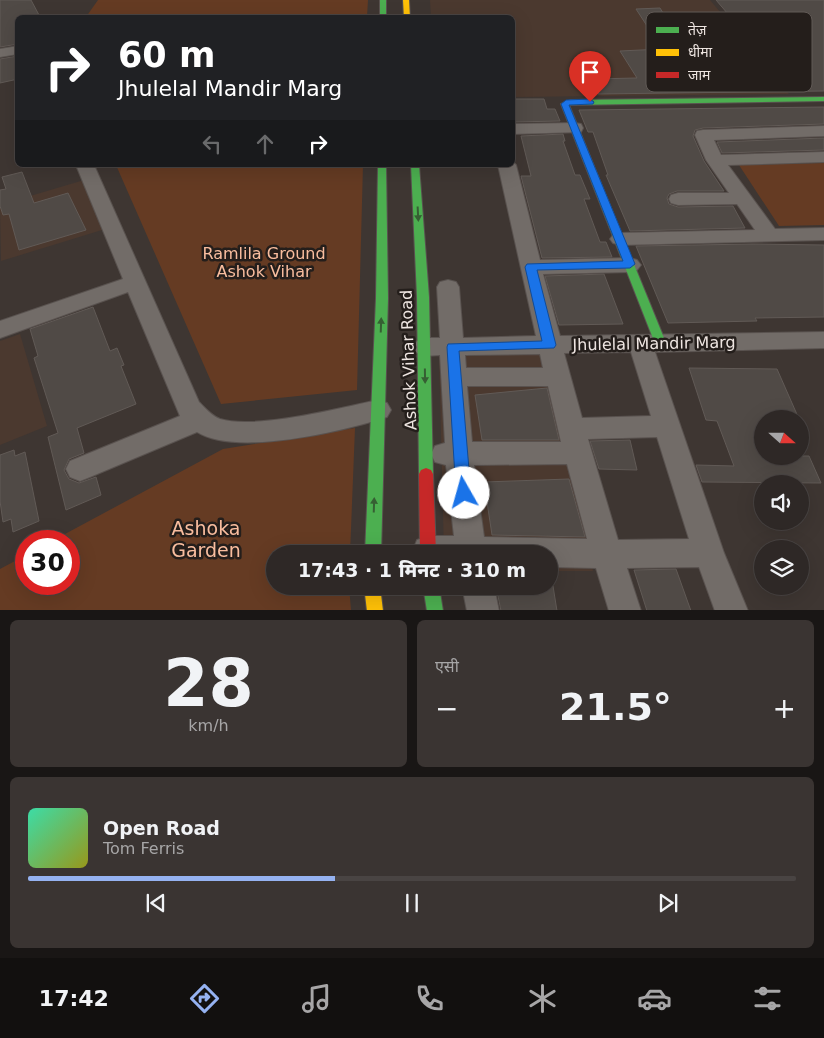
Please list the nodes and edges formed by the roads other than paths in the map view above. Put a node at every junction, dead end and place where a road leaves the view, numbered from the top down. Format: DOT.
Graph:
graph roads {
  1 [pos="383,0"];
  2 [pos="406,0"];
  3 [pos="383,15"];
  4 [pos="407,15"];
  5 [pos="15,50"];
  6 [pos="0,53"];
  7 [pos="824,99"];
  8 [pos="574,128"];
  9 [pos="515,129"];
  10 [pos="824,131"];
  11 [pos="824,157"];
  12 [pos="715,160"];
  13 [pos="86,167"];
  14 [pos="382,167"];
  15 [pos="415,167"];
  16 [pos="507,167"];
  17 [pos="743,198"];
  18 [pos="678,199"];
  19 [pos="824,234"];
  20 [pos="769,235"];
  21 [pos="620,239"];
  22 [pos="630,264"];
  23 [pos="531,267"];
  24 [pos="134,282"];
  25 [pos="448,287"];
  26 [pos="0,330"];
  27 [pos="824,340"];
  28 [pos="650,343"];
  29 [pos="550,345"];
  30 [pos="425,347"];
  31 [pos="453,347"];
  32 [pos="454,376"];
  33 [pos="558,377"];
  34 [pos="378,410"];
  35 [pos="200,419"];
  36 [pos="667,426"];
  37 [pos="576,441"];
  38 [pos="459,454"];
  39 [pos="427,455"];
  40 [pos="80,469"];
  41 [pos="373,545"];
  42 [pos="428,545"];
  43 [pos="470,545"];
  44 [pos="558,553"];
  45 [pos="709,553"];
  46 [pos="606,554"];
  47 [pos="373,595"];
  48 [pos="433,595"];
  49 [pos="480,595"];
  50 [pos="375,610"];
  51 [pos="435,610"];
  52 [pos="483,610"];
  53 [pos="625,610"];
  54 [pos="732,610"];
  1 -- 3 [label="main road"];
  2 -- 4 [label="main road"];
  5 -- 6 [label="street"];
  7 -- 8 [label="main road"];
  8 -- 9 [label="street"];
  8 -- 21 [label="main road"];
  10 -- 12 [label="street"];
  11 -- 12 [label="street"];
  12 -- 17 [label="street"];
  13 -- 24 [label="street"];
  34 -- 14 [label="main road, Ashok Vihar Road, one-way"];
  15 -- 30 [label="main road, Ashok Vihar Road, one-way"];
  16 -- 23 [label="street"];
  17 -- 18 [label="street"];
  17 -- 20 [label="street"];
  19 -- 20 [label="street"];
  20 -- 21 [label="street"];
  21 -- 22 [label="main road"];
  22 -- 23 [label="street"];
  22 -- 28 [label="main road"];
  23 -- 29 [label="street"];
  24 -- 26 [label="street"];
  24 -- 35 [label="street"];
  25 -- 31 [label="street"];
  27 -- 28 [label="street, Jhulelal Mandir Marg"];
  28 -- 29 [label="street, Jhulelal Mandir Marg"];
  28 -- 36 [label="street"];
  29 -- 31 [label="street, Jhulelal Mandir Marg"];
  29 -- 33 [label="street"];
  30 -- 31 [label="street, Jhulelal Mandir Marg"];
  30 -- 39 [label="main road, Ashok Vihar Road, one-way"];
  31 -- 32 [label="street"];
  32 -- 33 [label="street"];
  32 -- 38 [label="street"];
  33 -- 37 [label="street"];
  34 -- 35 [label="street"];
  41 -- 34 [label="main road, Ashok Vihar Road, one-way"];
  35 -- 40 [label="street"];
  36 -- 37 [label="street"];
  36 -- 45 [label="street"];
  37 -- 38 [label="street"];
  37 -- 46 [label="street"];
  38 -- 39 [label="street"];
  38 -- 43 [label="street"];
  39 -- 42 [label="main road, Ashok Vihar Road"];
  44 -- 46 [label="street"];
  45 -- 46 [label="street"];
  45 -- 54 [label="street"];
  46 -- 53 [label="street"];
  47 -- 50 [label="main road"];
  48 -- 51 [label="main road"];
  49 -- 52 [label="street"];
}
